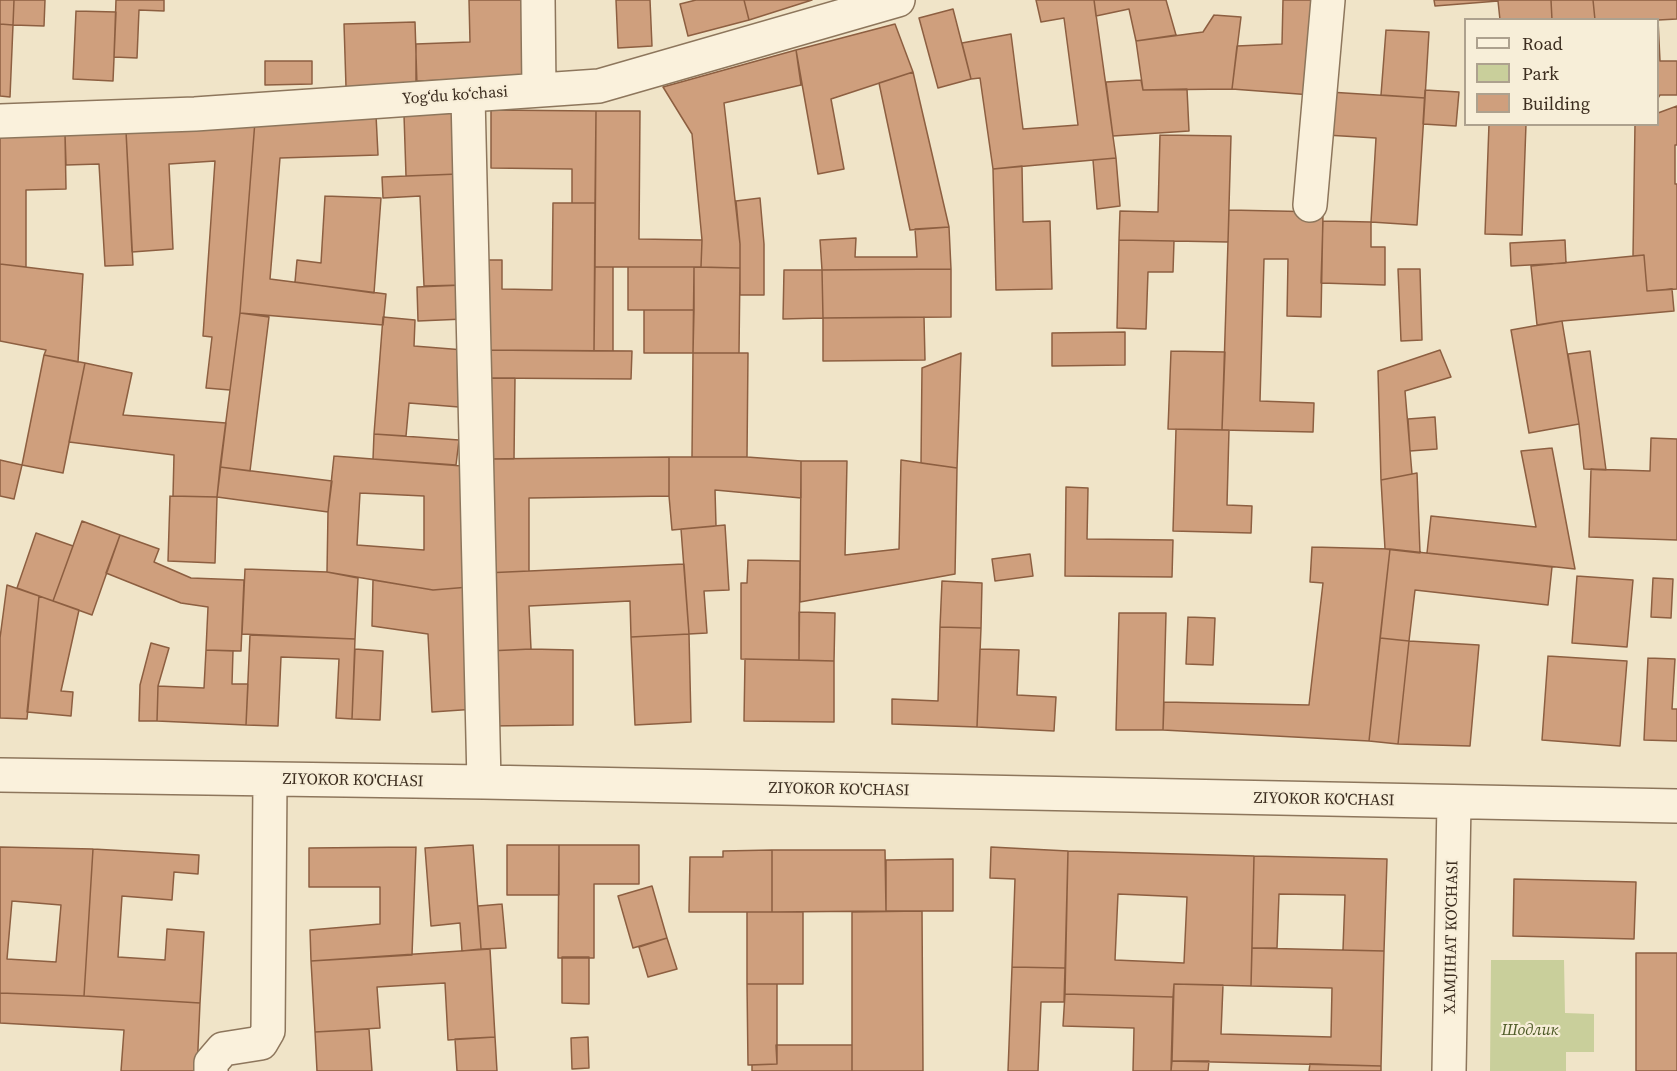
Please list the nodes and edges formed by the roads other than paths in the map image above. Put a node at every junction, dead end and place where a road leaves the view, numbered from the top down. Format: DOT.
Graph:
graph roads {
  1 [pos="538,0"];
  2 [pos="898,0"];
  3 [pos="1328,0"];
  4 [pos="539,89"];
  5 [pos="468,96"];
  6 [pos="0,121"];
  7 [pos="1310,205"];
  8 [pos="0,775"];
  9 [pos="270,780"];
  10 [pos="484,782"];
  11 [pos="1454,802"];
  12 [pos="1677,806"];
  13 [pos="211,1071"];
  14 [pos="1449,1071"];
  1 -- 4 [label="street"];
  2 -- 4 [label="street, Yogʻdu koʻchasi"];
  3 -- 7 [label="street"];
  4 -- 5 [label="street, Yogʻdu koʻchasi"];
  5 -- 6 [label="street, Yogʻdu koʻchasi"];
  5 -- 10 [label="street"];
  8 -- 9 [label="street, ZIYOKOR KO'CHASI"];
  9 -- 10 [label="street, ZIYOKOR KO'CHASI"];
  9 -- 13 [label="street"];
  10 -- 11 [label="street, ZIYOKOR KO'CHASI"];
  11 -- 12 [label="street, ZIYOKOR KO'CHASI"];
  11 -- 14 [label="street, XAMJIHAT KO'CHASI"];
}
